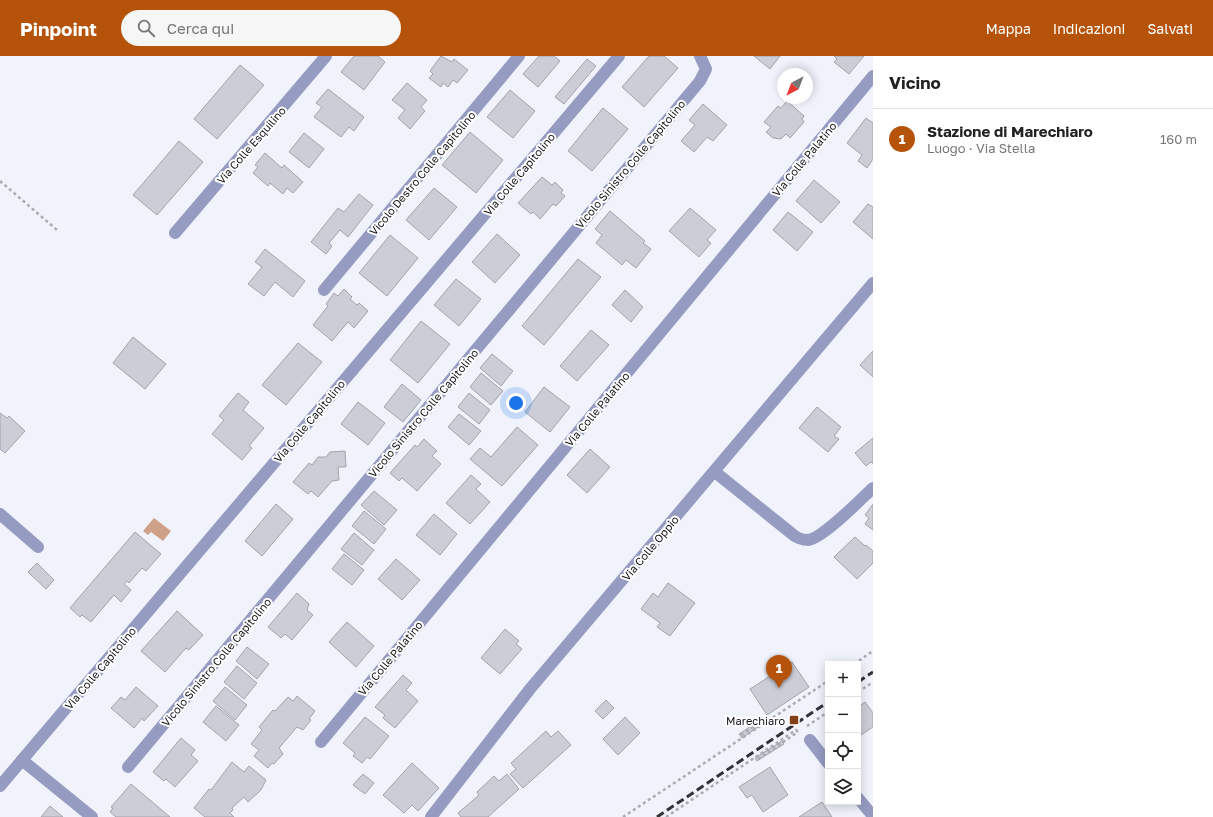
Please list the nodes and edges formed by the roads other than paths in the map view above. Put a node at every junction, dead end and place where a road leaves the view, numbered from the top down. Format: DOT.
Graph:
graph roads {
  1 [pos="326,56"];
  2 [pos="519,56"];
  3 [pos="619,56"];
  4 [pos="700,56"];
  5 [pos="873,76"];
  6 [pos="175,233"];
  7 [pos="873,283"];
  8 [pos="324,290"];
  9 [pos="715,472"];
  10 [pos="873,488"];
  11 [pos="0,514"];
  12 [pos="38,547"];
  13 [pos="803,735"];
  14 [pos="321,742"];
  15 [pos="22,760"];
  16 [pos="825,760"];
  17 [pos="128,767"];
  18 [pos="0,786"];
  19 [pos="861,802"];
  20 [pos="873,816"];
  21 [pos="92,817"];
  22 [pos="431,817"];
  1 -- 6 [label="street, Via Colle Esquilino"];
  2 -- 8 [label="street, Vicolo Destro Colle Capitolino"];
  3 -- 15 [label="street, Via Colle Capitolino"];
  4 -- 17 [label="street, Vicolo Sinistro Colle Capitolino"];
  5 -- 14 [label="street, Via Colle Palatino"];
  7 -- 9 [label="street, Via Colle Oppio"];
  9 -- 10 [label="street"];
  9 -- 22 [label="street, Via Colle Oppio"];
  11 -- 12 [label="street"];
  13 -- 16 [label="street"];
  15 -- 18 [label="street, Via Colle Capitolino"];
  15 -- 21 [label="street"];
  19 -- 20 [label="street"];
}
